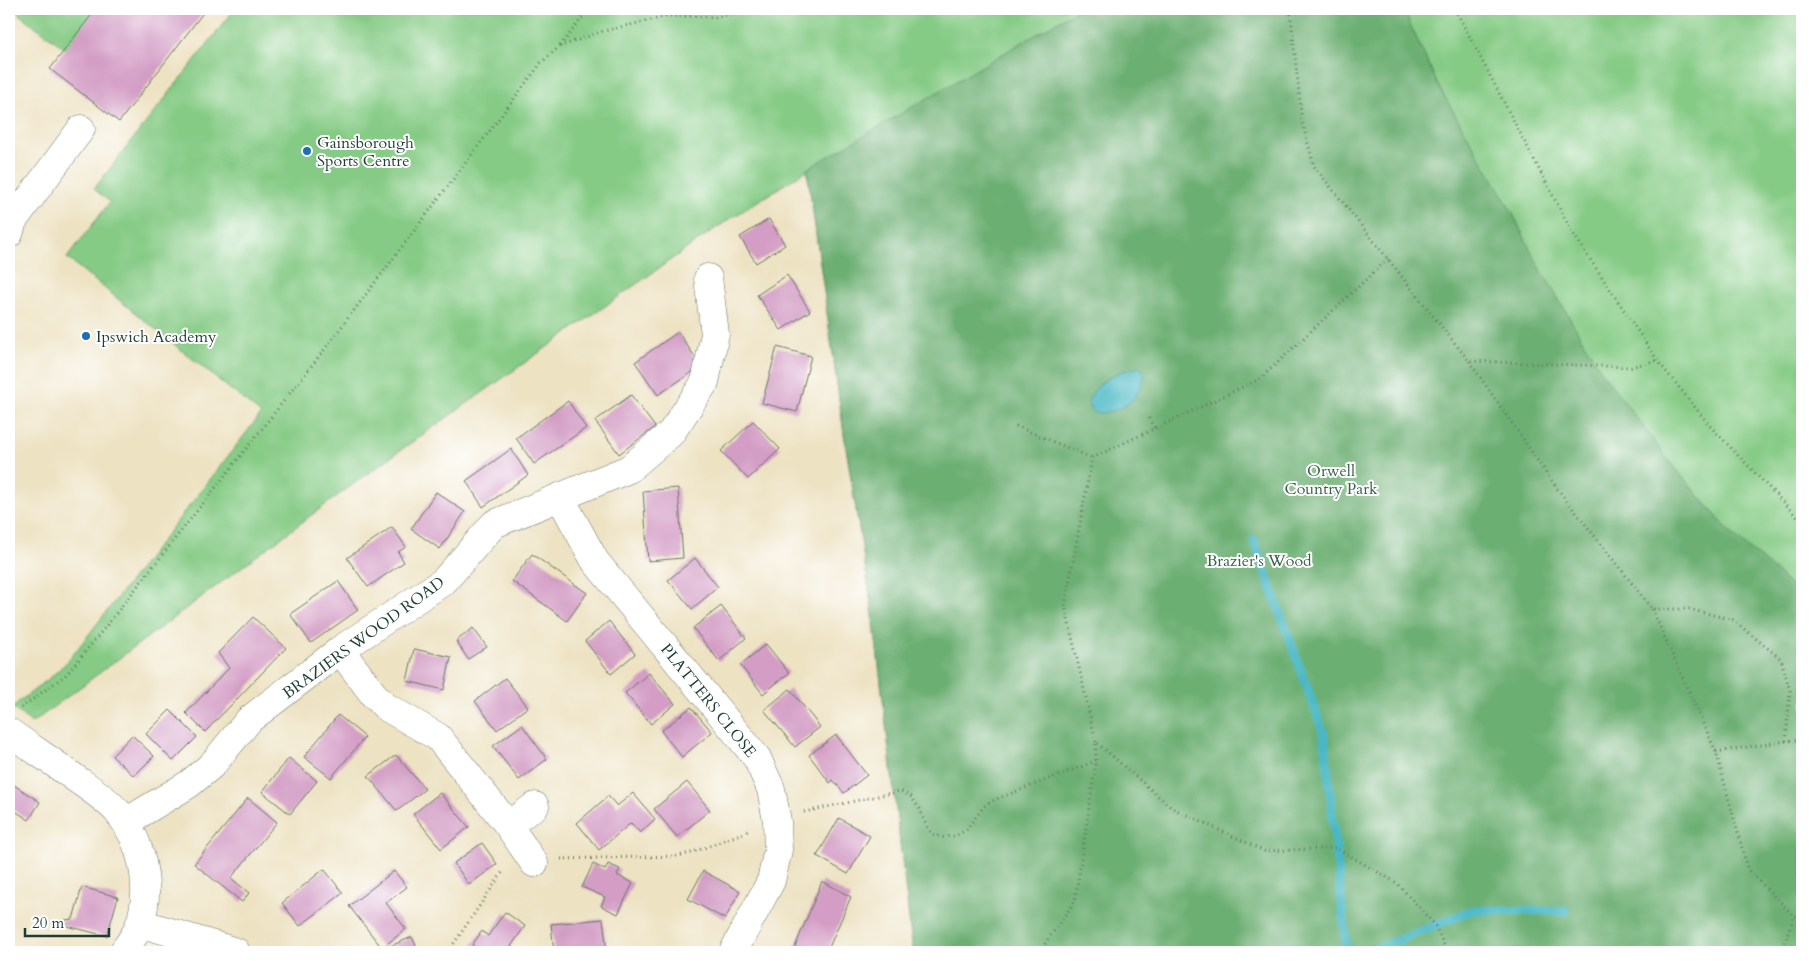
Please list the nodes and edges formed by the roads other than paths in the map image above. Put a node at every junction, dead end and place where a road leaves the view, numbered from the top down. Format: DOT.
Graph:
graph roads {
  1 [pos="81,129"];
  2 [pos="9,234"];
  3 [pos="708,278"];
  4 [pos="560,497"];
  5 [pos="340,650"];
  6 [pos="14,720"];
  7 [pos="535,806"];
  8 [pos="126,822"];
  9 [pos="508,824"];
  10 [pos="528,856"];
  11 [pos="140,923"];
  12 [pos="123,952"];
  13 [pos="236,952"];
  14 [pos="733,952"];
  1 -- 2 [label="street"];
  3 -- 4 [label="street, BRAZIERS WOOD ROAD"];
  4 -- 5 [label="street, BRAZIERS WOOD ROAD"];
  4 -- 14 [label="street, PLATTERS CLOSE"];
  5 -- 8 [label="street, BRAZIERS WOOD ROAD"];
  5 -- 9 [label="street"];
  6 -- 8 [label="street"];
  7 -- 9 [label="street"];
  8 -- 11 [label="street"];
  9 -- 10 [label="street"];
  11 -- 12 [label="street"];
  11 -- 13 [label="street"];
}
